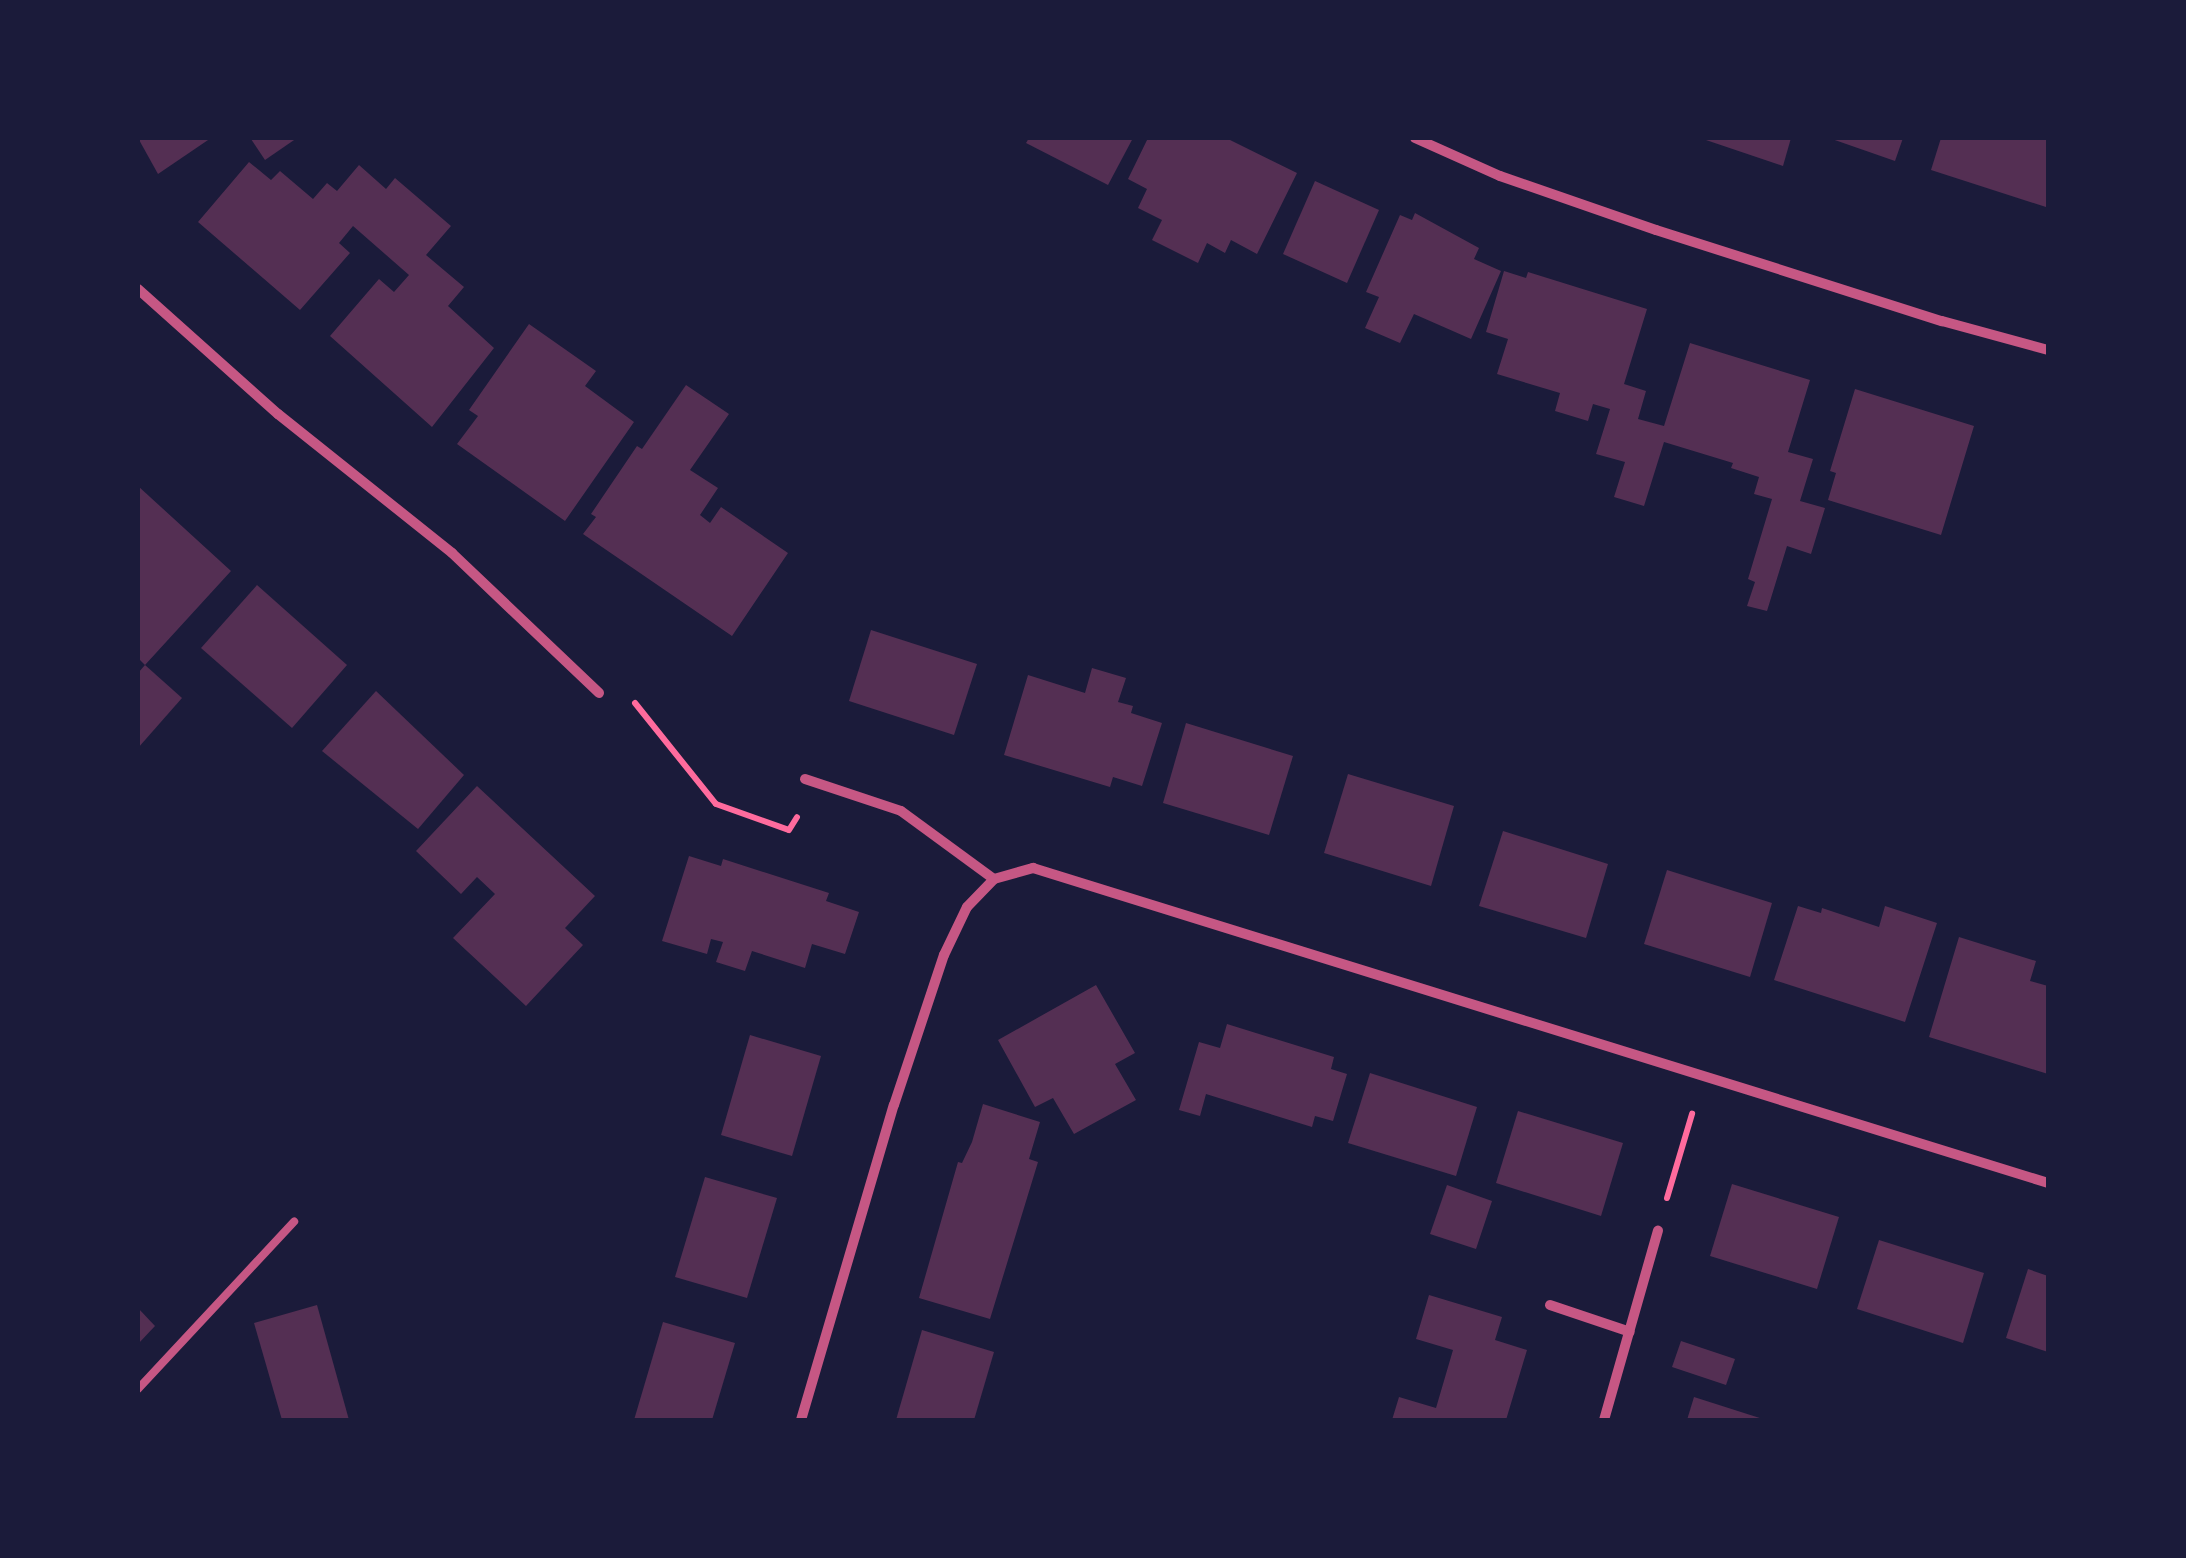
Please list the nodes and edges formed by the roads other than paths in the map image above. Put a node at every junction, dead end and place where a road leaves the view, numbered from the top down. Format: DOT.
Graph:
graph roads {
  1 [pos="1416,138"];
  2 [pos="138,289"];
  3 [pos="2048,350"];
  4 [pos="600,693"];
  5 [pos="806,779"];
  6 [pos="994,880"];
  7 [pos="2048,1182"];
  8 [pos="294,1222"];
  9 [pos="1658,1231"];
  10 [pos="1550,1305"];
  11 [pos="1630,1332"];
  12 [pos="138,1389"];
  13 [pos="800,1420"];
  14 [pos="1604,1420"];
  1 -- 3 [label="street"];
  2 -- 4 [label="street"];
  5 -- 6 [label="street"];
  6 -- 7 [label="street"];
  6 -- 13 [label="street"];
  8 -- 12 [label="lane"];
  9 -- 11 [label="street"];
  10 -- 11 [label="street"];
  11 -- 14 [label="street"];
}
